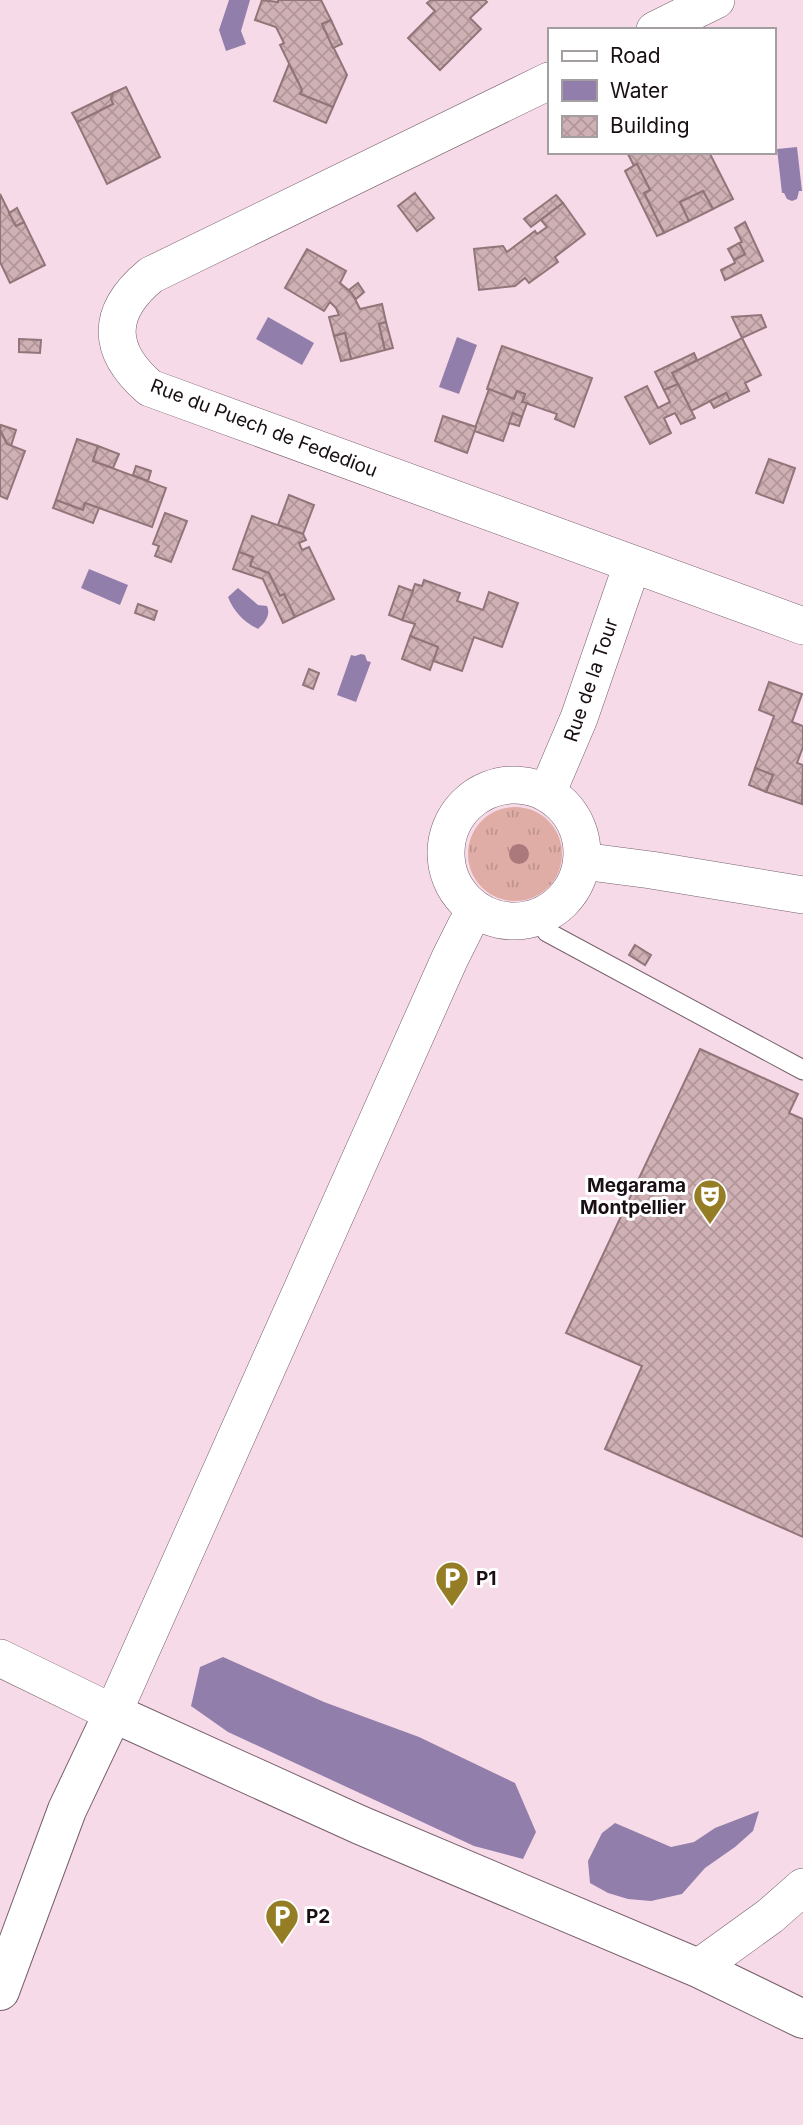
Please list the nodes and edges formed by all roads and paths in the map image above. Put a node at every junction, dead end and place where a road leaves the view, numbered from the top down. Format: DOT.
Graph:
graph roads {
  1 [pos="716,0"];
  2 [pos="659,28"];
  3 [pos="548,81"];
  4 [pos="632,565"];
  5 [pos="803,626"];
  6 [pos="547,793"];
  7 [pos="582,861"];
  8 [pos="803,895"];
  9 [pos="476,911"];
  10 [pos="537,917"];
  11 [pos="803,1070"];
  12 [pos="0,1658"];
  13 [pos="113,1713"];
  14 [pos="803,1887"];
  15 [pos="698,1968"];
  16 [pos="0,1991"];
  17 [pos="803,2019"];
  1 -- 2 [label="street"];
  3 -- 4 [label="street, Rue du Puech de Fedediou"];
  4 -- 5 [label="street, Rue du Puech de Fedediou"];
  4 -- 6 [label="street, Rue de la Tour"];
  6 -- 7 [label="street"];
  6 -- 9 [label="street"];
  7 -- 8 [label="street"];
  7 -- 10 [label="street"];
  9 -- 10 [label="street"];
  9 -- 13 [label="street"];
  10 -- 11 [label="lane"];
  12 -- 13 [label="street"];
  13 -- 15 [label="street"];
  13 -- 16 [label="street"];
  14 -- 15 [label="street"];
  15 -- 17 [label="street"];
}
